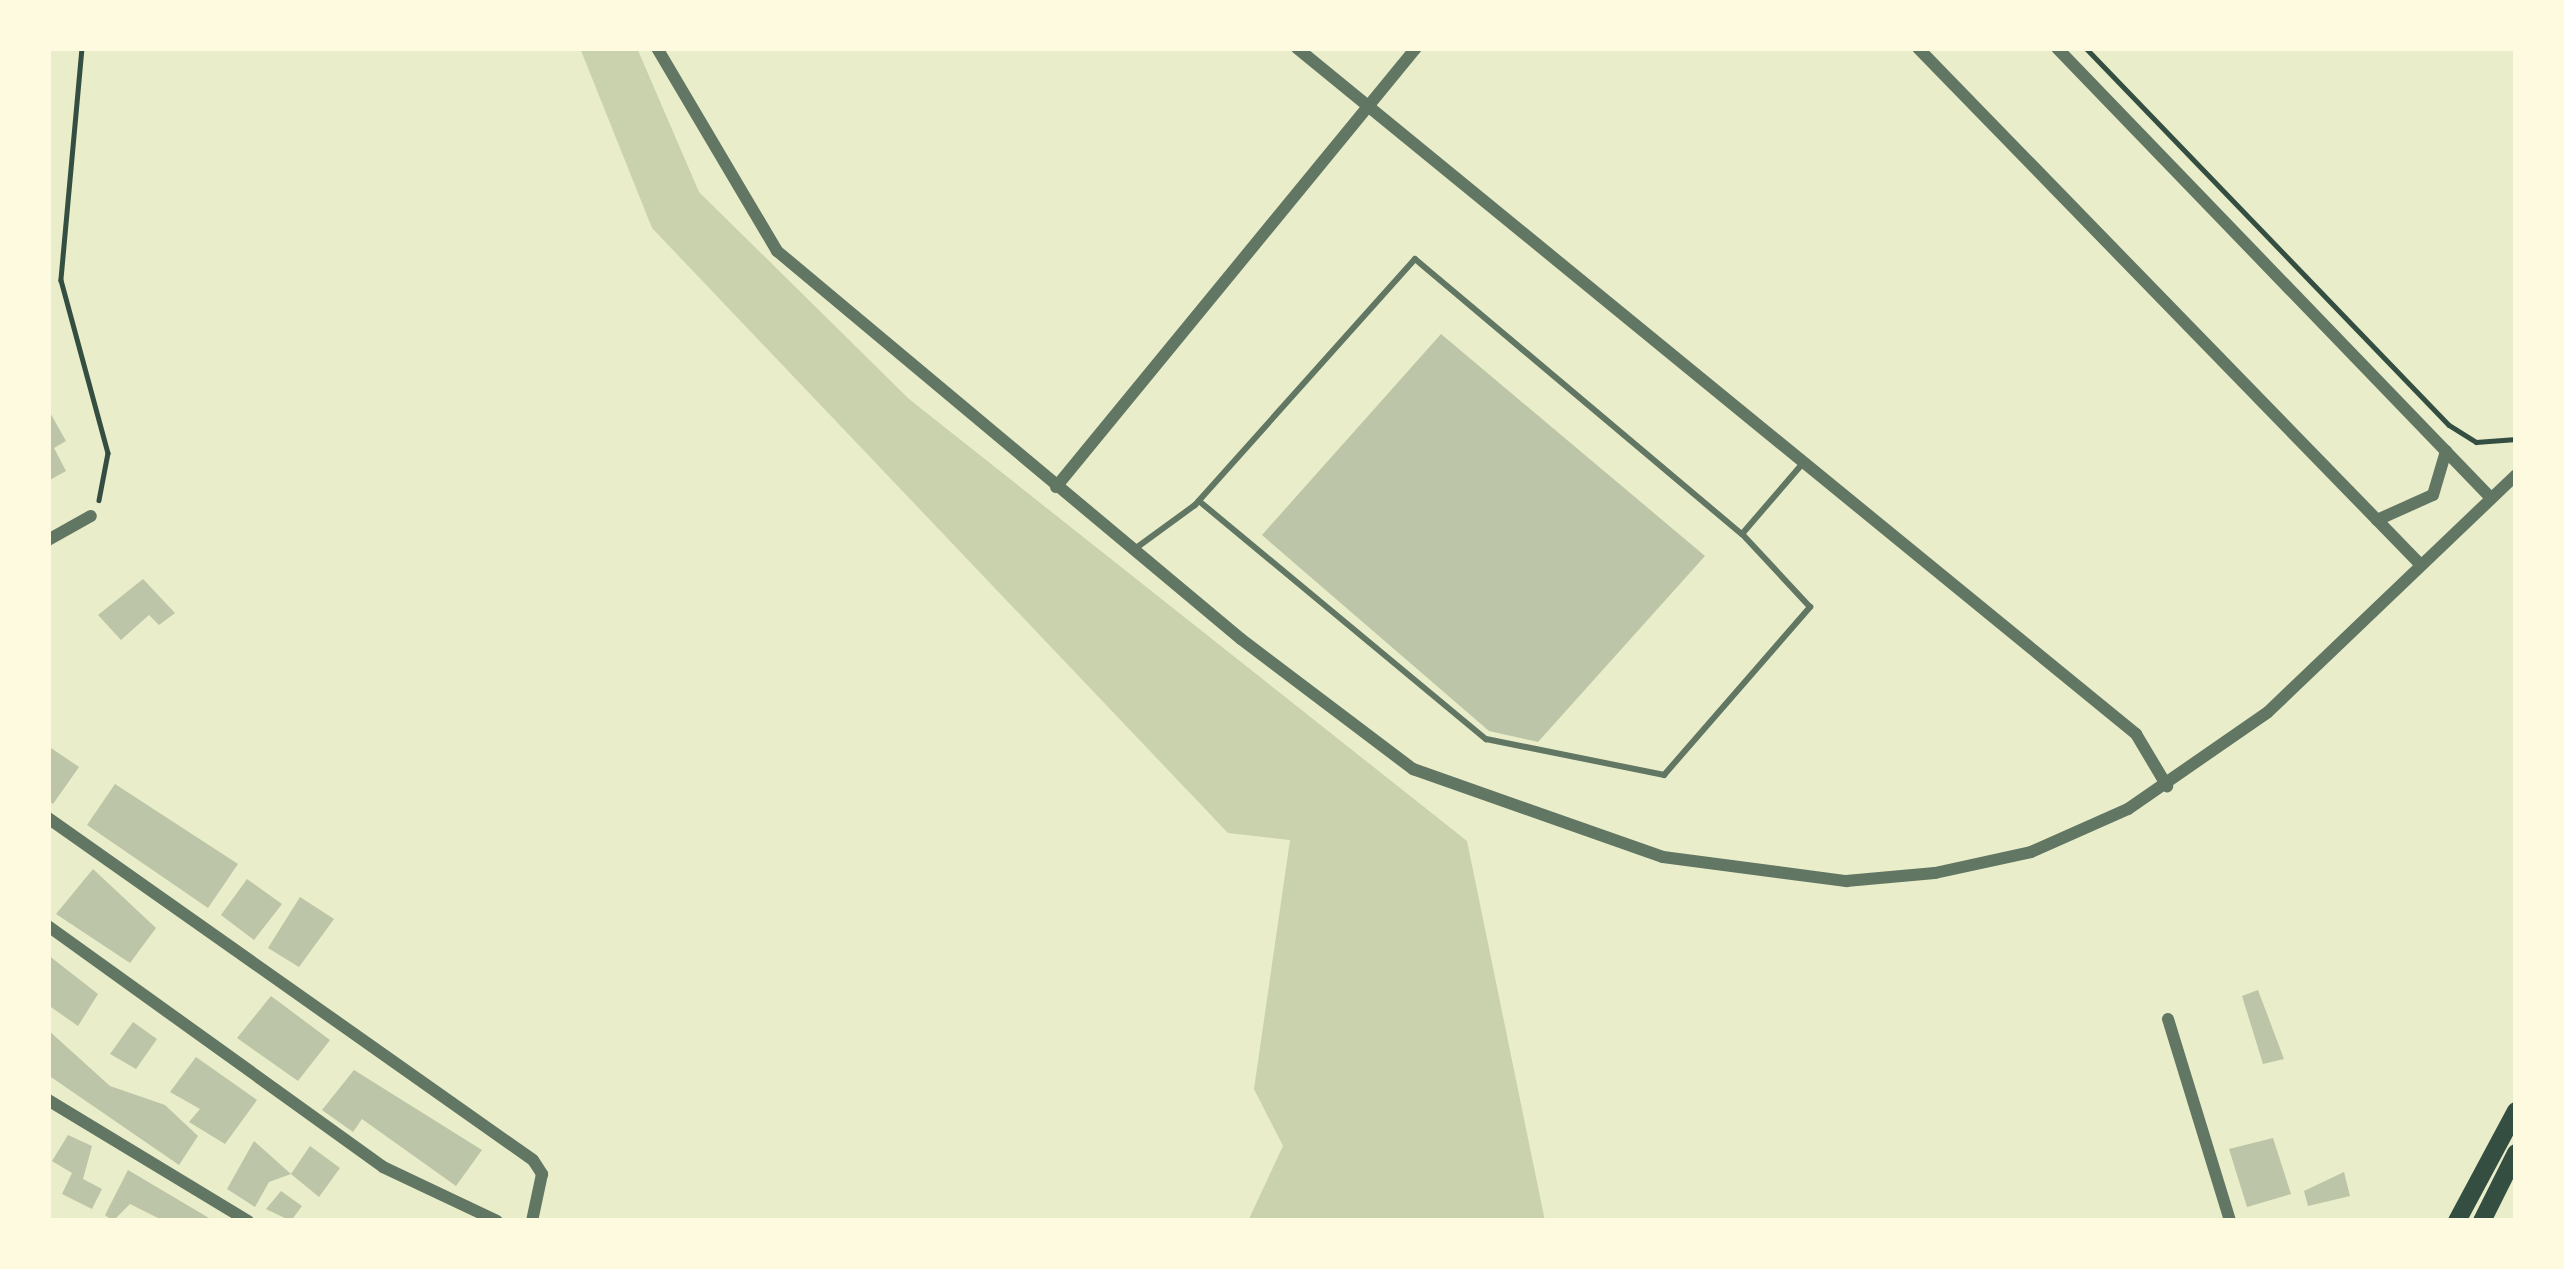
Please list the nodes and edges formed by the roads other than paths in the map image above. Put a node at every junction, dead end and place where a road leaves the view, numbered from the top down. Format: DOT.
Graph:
graph roads {
  1 [pos="657,48"];
  2 [pos="1297,48"];
  3 [pos="1416,48"];
  4 [pos="1918,48"];
  5 [pos="2057,48"];
  6 [pos="1369,106"];
  7 [pos="2446,451"];
  8 [pos="1803,463"];
  9 [pos="2516,475"];
  10 [pos="1056,487"];
  11 [pos="2491,498"];
  12 [pos="1199,501"];
  13 [pos="91,516"];
  14 [pos="2378,520"];
  15 [pos="1742,534"];
  16 [pos="48,540"];
  17 [pos="1134,551"];
  18 [pos="2420,564"];
  19 [pos="2167,786"];
  20 [pos="48,818"];
  21 [pos="48,926"];
  22 [pos="2168,1019"];
  23 [pos="48,1100"];
  24 [pos="2516,1111"];
  25 [pos="2516,1153"];
  26 [pos="248,1221"];
  27 [pos="497,1221"];
  28 [pos="532,1221"];
  29 [pos="2230,1221"];
  30 [pos="2457,1221"];
  31 [pos="2482,1221"];
  1 -- 10 [label="street"];
  2 -- 6 [label="street"];
  3 -- 6 [label="street"];
  4 -- 14 [label="street"];
  5 -- 7 [label="street"];
  6 -- 8 [label="street"];
  6 -- 10 [label="street"];
  7 -- 11 [label="street"];
  7 -- 14 [label="street"];
  8 -- 15 [label="lane"];
  8 -- 19 [label="street"];
  9 -- 11 [label="street"];
  10 -- 17 [label="street"];
  11 -- 18 [label="street"];
  12 -- 15 [label="lane"];
  12 -- 15 [label="lane"];
  12 -- 17 [label="lane"];
  13 -- 16 [label="street"];
  14 -- 18 [label="street"];
  17 -- 19 [label="street"];
  18 -- 19 [label="street"];
  20 -- 28 [label="street"];
  21 -- 27 [label="street"];
  22 -- 29 [label="street"];
  23 -- 26 [label="street"];
  24 -- 30 [label="main road"];
  25 -- 31 [label="main road"];
}
